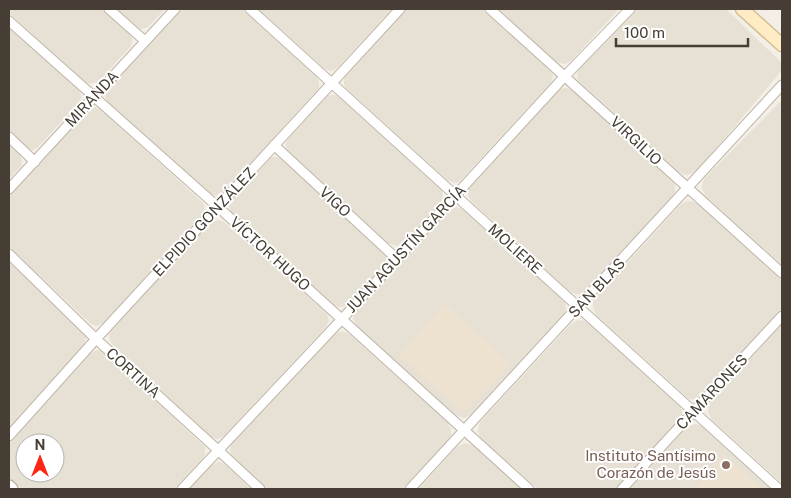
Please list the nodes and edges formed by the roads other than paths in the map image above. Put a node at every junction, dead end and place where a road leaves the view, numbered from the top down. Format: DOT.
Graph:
graph roads {
  1 [pos="109,9"];
  2 [pos="175,9"];
  3 [pos="250,9"];
  4 [pos="400,9"];
  5 [pos="490,9"];
  6 [pos="630,9"];
  7 [pos="742,9"];
  8 [pos="9,21"];
  9 [pos="145,41"];
  10 [pos="782,45"];
  11 [pos="565,76"];
  12 [pos="332,83"];
  13 [pos="782,85"];
  14 [pos="94,97"];
  15 [pos="9,137"];
  16 [pos="274,145"];
  17 [pos="35,162"];
  18 [pos="688,188"];
  19 [pos="9,189"];
  20 [pos="456,195"];
  21 [pos="218,207"];
  22 [pos="9,254"];
  23 [pos="397,259"];
  24 [pos="782,273"];
  25 [pos="579,307"];
  26 [pos="782,316"];
  27 [pos="342,319"];
  28 [pos="96,339"];
  29 [pos="694,412"];
  30 [pos="464,431"];
  31 [pos="9,436"];
  32 [pos="218,450"];
  33 [pos="9,486"];
  34 [pos="12,489"];
  35 [pos="182,489"];
  36 [pos="260,489"];
  37 [pos="410,489"];
  38 [pos="529,489"];
  39 [pos="622,489"];
  40 [pos="779,489"];
  1 -- 9 [label="street"];
  2 -- 9 [label="street, MIRANDA"];
  3 -- 12 [label="street, MOLIERE"];
  4 -- 12 [label="street, ELPIDIO GONZÁLEZ"];
  5 -- 11 [label="street, VIRGILIO"];
  6 -- 11 [label="street, JUAN AGUSTÍN GARCÍA"];
  7 -- 10 [label="main road"];
  8 -- 14 [label="street, VÍCTOR HUGO"];
  9 -- 14 [label="street, MIRANDA"];
  11 -- 18 [label="street, VIRGILIO"];
  11 -- 20 [label="street, JUAN AGUSTÍN GARCÍA"];
  12 -- 16 [label="street, ELPIDIO GONZÁLEZ"];
  12 -- 20 [label="street, MOLIERE"];
  13 -- 18 [label="street, SAN BLAS"];
  14 -- 17 [label="street, MIRANDA"];
  14 -- 21 [label="street, VÍCTOR HUGO"];
  15 -- 17 [label="street"];
  16 -- 21 [label="street, ELPIDIO GONZÁLEZ"];
  16 -- 23 [label="street, VIGO"];
  17 -- 19 [label="street, MIRANDA"];
  18 -- 24 [label="street, VIRGILIO"];
  18 -- 25 [label="street, SAN BLAS"];
  20 -- 23 [label="street, JUAN AGUSTÍN GARCÍA"];
  20 -- 25 [label="street, MOLIERE"];
  21 -- 27 [label="street, VÍCTOR HUGO"];
  21 -- 28 [label="street, ELPIDIO GONZÁLEZ"];
  22 -- 28 [label="street, CORTINA"];
  23 -- 27 [label="street, JUAN AGUSTÍN GARCÍA"];
  25 -- 29 [label="street, MOLIERE"];
  25 -- 30 [label="street, SAN BLAS"];
  26 -- 29 [label="street, CAMARONES"];
  27 -- 30 [label="street, VÍCTOR HUGO"];
  27 -- 32 [label="street, JUAN AGUSTÍN GARCÍA"];
  28 -- 31 [label="street, ELPIDIO GONZÁLEZ"];
  28 -- 32 [label="street, CORTINA"];
  29 -- 39 [label="street, CAMARONES"];
  29 -- 40 [label="street, MOLIERE"];
  30 -- 37 [label="street, SAN BLAS"];
  30 -- 38 [label="street, VÍCTOR HUGO"];
  32 -- 35 [label="street, JUAN AGUSTÍN GARCÍA"];
  32 -- 36 [label="street, CORTINA"];
  33 -- 34 [label="street"];
}
